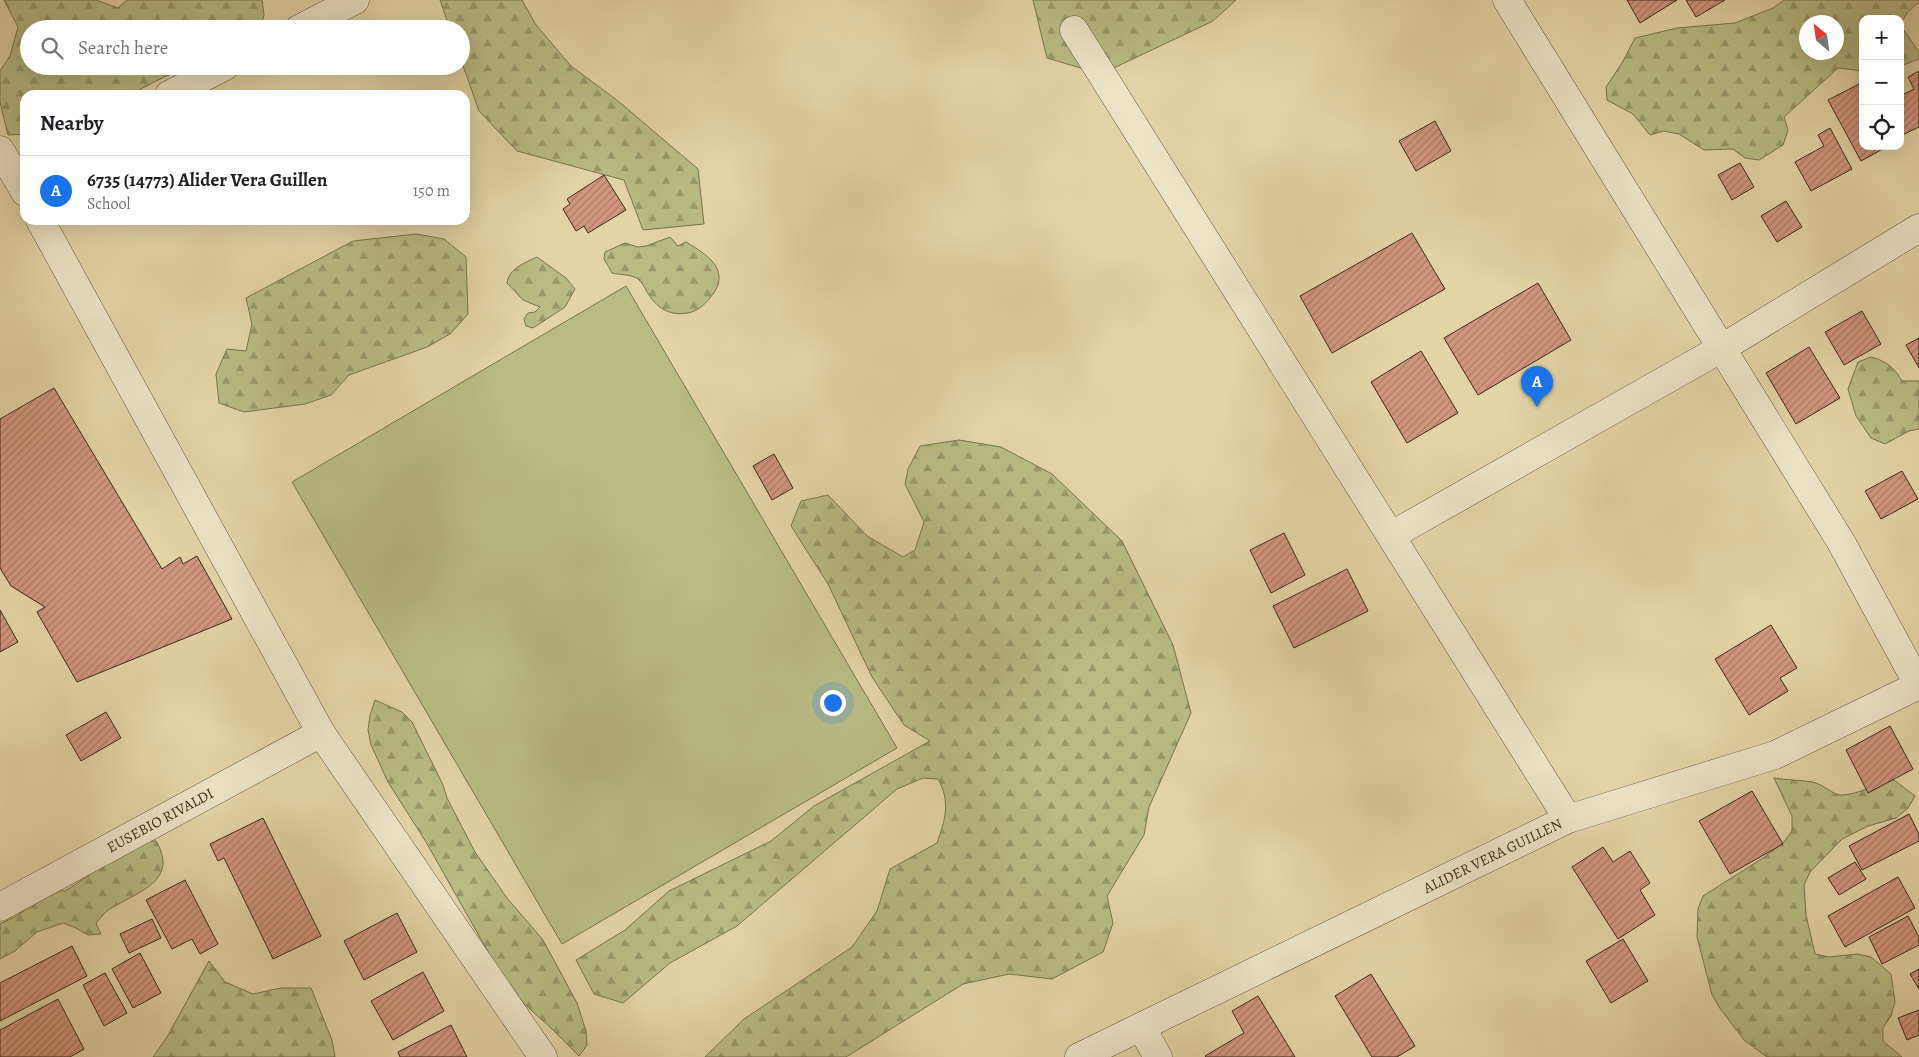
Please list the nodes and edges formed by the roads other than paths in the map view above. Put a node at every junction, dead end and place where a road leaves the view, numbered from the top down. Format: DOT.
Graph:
graph roads {
  1 [pos="355,0"];
  2 [pos="1507,0"];
  3 [pos="316,20"];
  4 [pos="1074,30"];
  5 [pos="208,75"];
  6 [pos="179,90"];
  7 [pos="0,150"];
  8 [pos="16,179"];
  9 [pos="43,225"];
  10 [pos="1919,228"];
  11 [pos="1722,348"];
  12 [pos="1392,535"];
  13 [pos="1919,685"];
  14 [pos="320,733"];
  15 [pos="1568,819"];
  16 [pos="0,906"];
  17 [pos="1141,1027"];
  18 [pos="543,1057"];
  19 [pos="1078,1057"];
  20 [pos="1158,1057"];
  1 -- 3 [label="street"];
  2 -- 11 [label="street"];
  4 -- 12 [label="street"];
  5 -- 6 [label="street"];
  7 -- 8 [label="street"];
  9 -- 14 [label="street"];
  10 -- 11 [label="street"];
  11 -- 12 [label="street"];
  11 -- 13 [label="street"];
  12 -- 15 [label="street"];
  13 -- 15 [label="street, ALIDER VERA GUILLEN"];
  14 -- 16 [label="street, EUSEBIO RIVALDI"];
  14 -- 18 [label="street"];
  15 -- 17 [label="street, ALIDER VERA GUILLEN"];
  17 -- 19 [label="street, ALIDER VERA GUILLEN"];
  17 -- 20 [label="street"];
}
